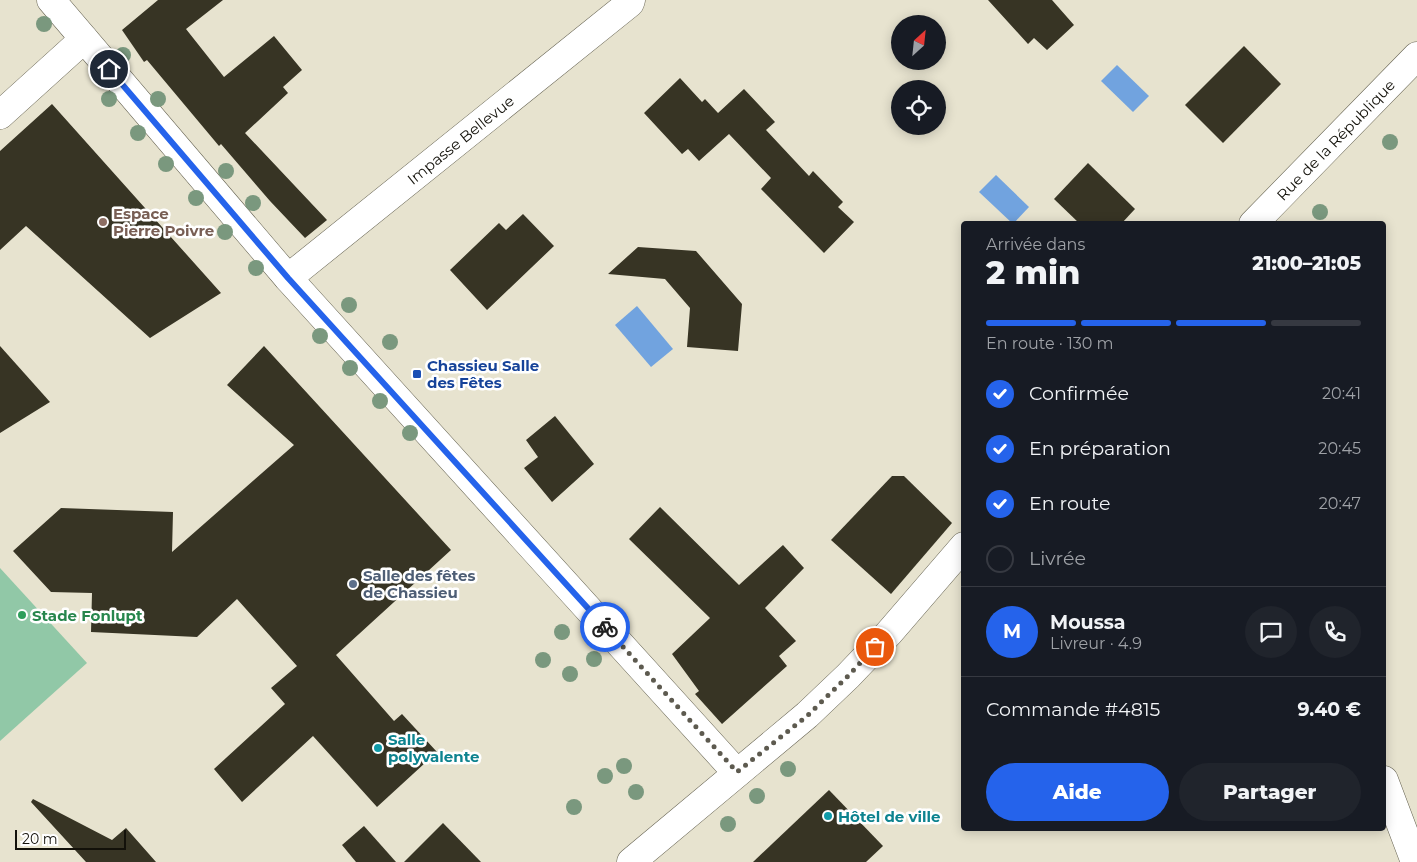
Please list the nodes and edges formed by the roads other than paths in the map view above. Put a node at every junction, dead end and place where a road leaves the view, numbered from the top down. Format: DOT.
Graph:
graph roads {
  1 [pos="51,0"];
  2 [pos="631,0"];
  3 [pos="84,39"];
  4 [pos="1417,56"];
  5 [pos="0,115"];
  6 [pos="1255,221"];
  7 [pos="288,278"];
  8 [pos="961,549"];
  9 [pos="737,772"];
  10 [pos="1386,785"];
  11 [pos="631,862"];
  12 [pos="1415,862"];
  1 -- 3 [label="street"];
  2 -- 7 [label="street, Impasse Bellevue"];
  3 -- 5 [label="street"];
  3 -- 7 [label="street"];
  4 -- 6 [label="street, Rue de la République"];
  7 -- 9 [label="street"];
  8 -- 9 [label="street"];
  9 -- 11 [label="street"];
  10 -- 12 [label="street"];
}
